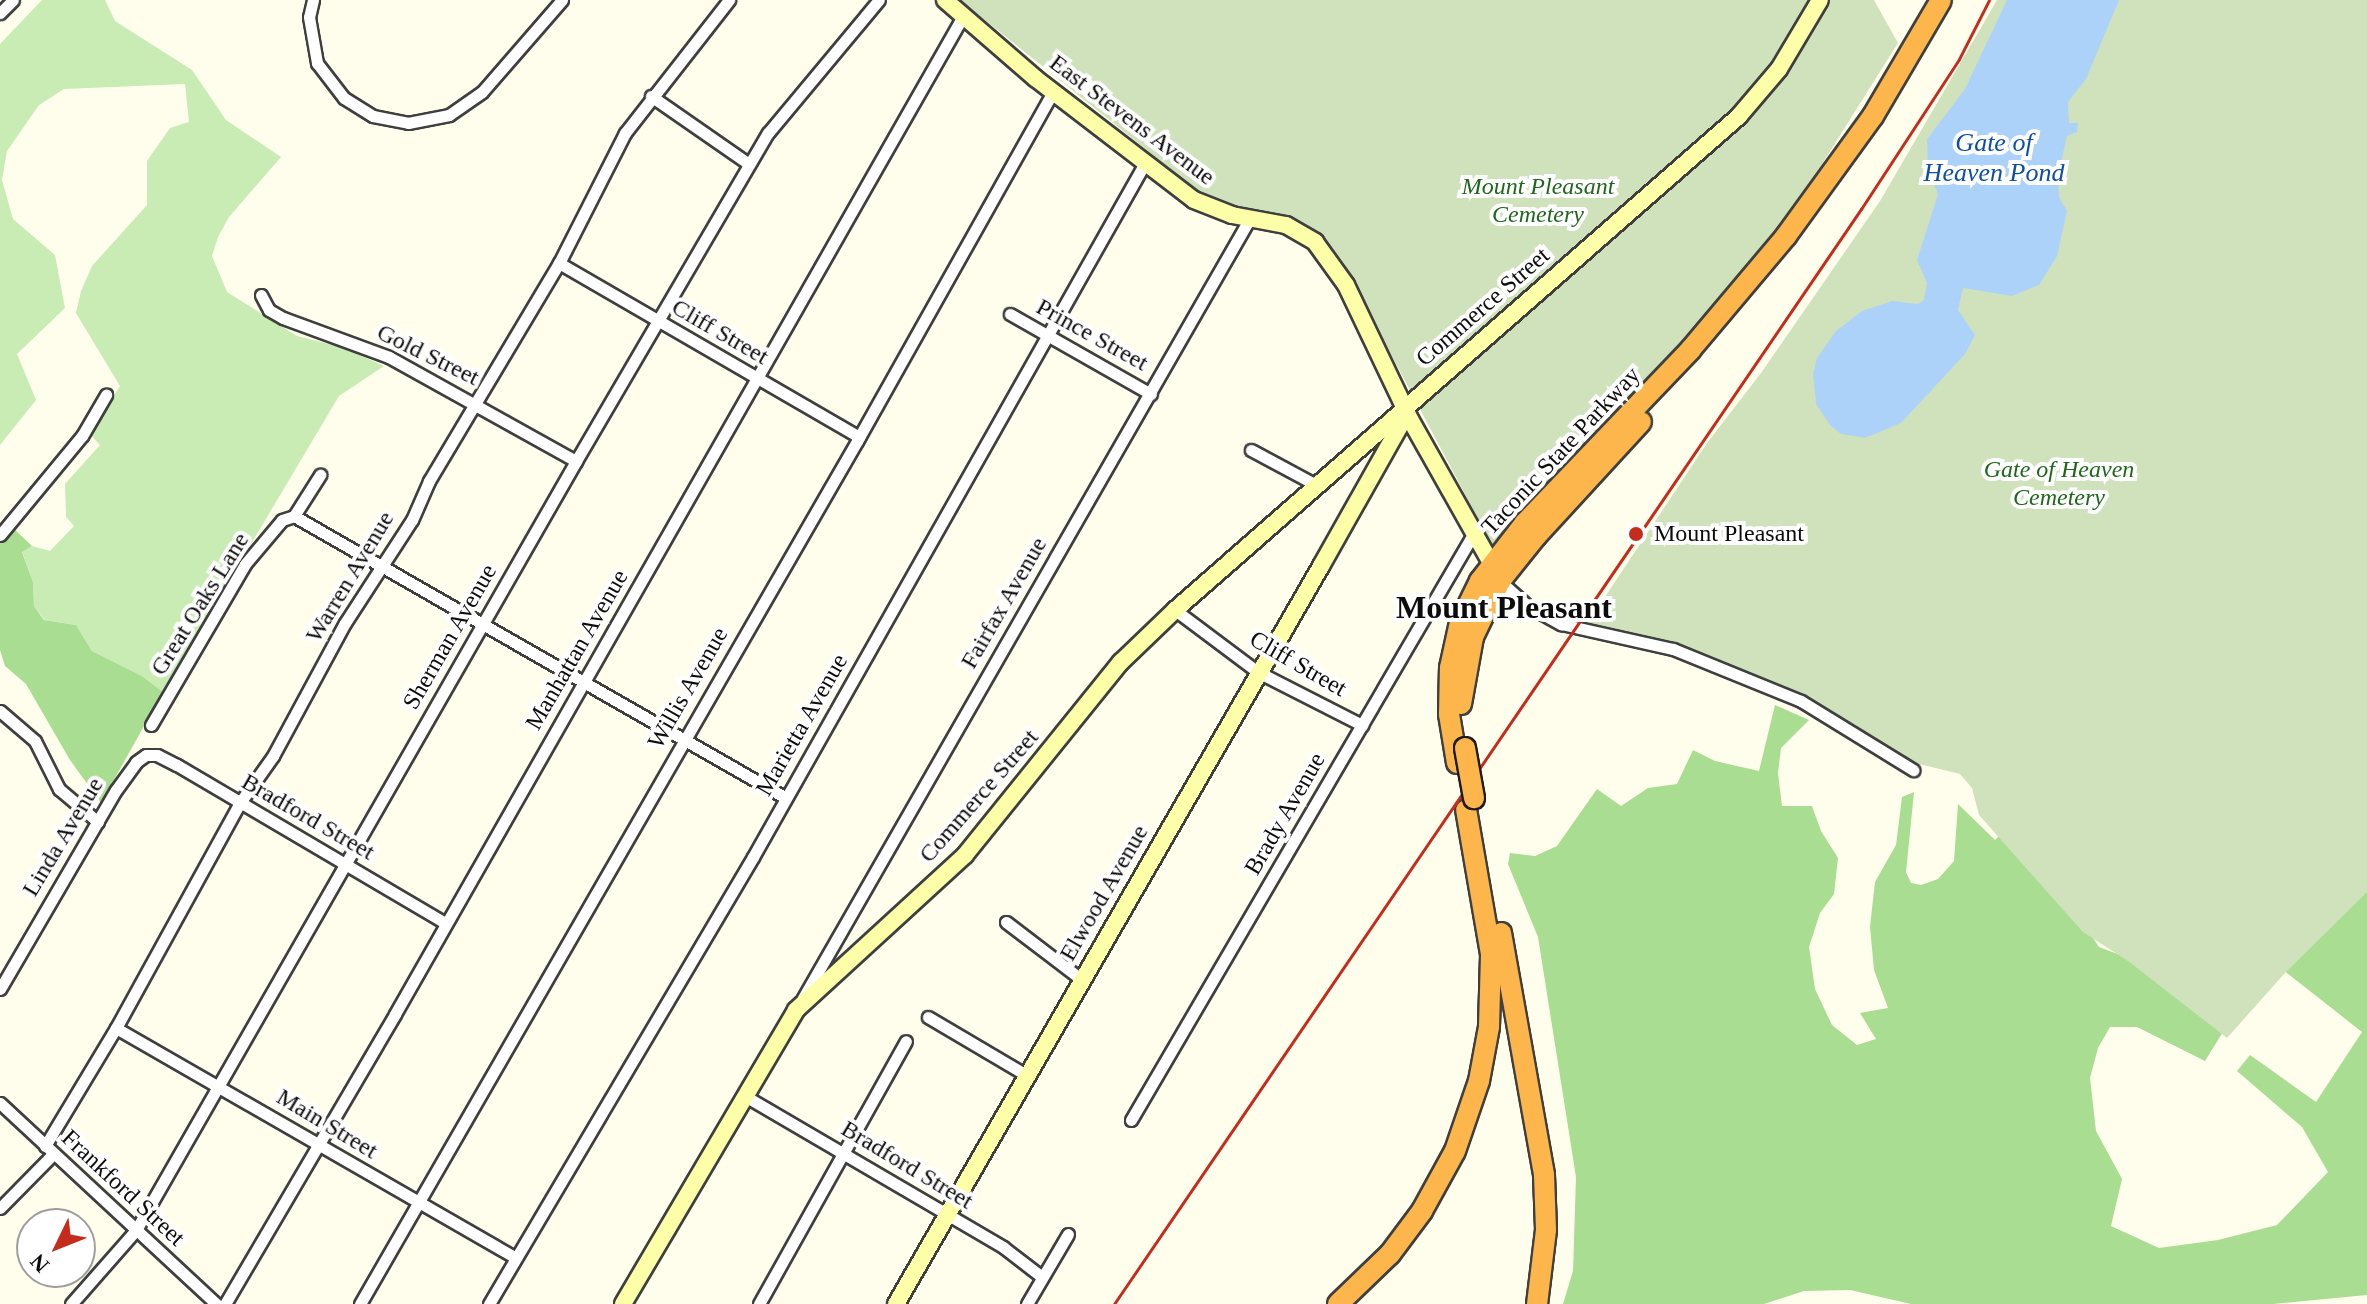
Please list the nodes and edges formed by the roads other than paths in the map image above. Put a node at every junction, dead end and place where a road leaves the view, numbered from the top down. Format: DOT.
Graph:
graph roads {
  1 [pos="13,0"];
  2 [pos="313,0"];
  3 [pos="562,0"];
  4 [pos="729,0"];
  5 [pos="879,0"];
  6 [pos="945,0"];
  7 [pos="1820,0"];
  8 [pos="1941,0"];
  9 [pos="1953,0"];
  10 [pos="0,13"];
  11 [pos="963,16"];
  12 [pos="1053,92"];
  13 [pos="651,96"];
  14 [pos="1145,163"];
  15 [pos="749,164"];
  16 [pos="1250,218"];
  17 [pos="559,263"];
  18 [pos="261,295"];
  19 [pos="1010,314"];
  20 [pos="657,321"];
  21 [pos="1048,337"];
  22 [pos="758,380"];
  23 [pos="1151,394"];
  24 [pos="106,395"];
  25 [pos="477,403"];
  26 [pos="1404,407"];
  27 [pos="859,437"];
  28 [pos="1251,450"];
  29 [pos="576,461"];
  30 [pos="320,475"];
  31 [pos="1318,486"];
  32 [pos="1353,506"];
  33 [pos="294,516"];
  34 [pos="1475,531"];
  35 [pos="0,535"];
  36 [pos="381,567"];
  37 [pos="1496,572"];
  38 [pos="1175,610"];
  39 [pos="483,623"];
  40 [pos="1258,672"];
  41 [pos="584,682"];
  42 [pos="0,711"];
  43 [pos="151,725"];
  44 [pos="1362,725"];
  45 [pos="684,738"];
  46 [pos="146,755"];
  47 [pos="1913,770"];
  48 [pos="786,798"];
  49 [pos="239,804"];
  50 [pos="1470,804"];
  51 [pos="98,822"];
  52 [pos="346,864"];
  53 [pos="1006,922"];
  54 [pos="445,923"];
  55 [pos="1082,980"];
  56 [pos="0,989"];
  57 [pos="796,1010"];
  58 [pos="928,1017"];
  59 [pos="116,1028"];
  60 [pos="906,1041"];
  61 [pos="1026,1075"];
  62 [pos="219,1085"];
  63 [pos="745,1096"];
  64 [pos="0,1103"];
  65 [pos="1131,1120"];
  66 [pos="318,1145"];
  67 [pos="49,1150"];
  68 [pos="845,1154"];
  69 [pos="416,1203"];
  70 [pos="0,1208"];
  71 [pos="947,1214"];
  72 [pos="136,1230"];
  73 [pos="1068,1234"];
  74 [pos="516,1258"];
  75 [pos="1042,1277"];
  76 [pos="71,1304"];
  77 [pos="216,1304"];
  78 [pos="225,1304"];
  79 [pos="360,1304"];
  80 [pos="489,1304"];
  81 [pos="623,1304"];
  82 [pos="759,1304"];
  83 [pos="896,1304"];
  84 [pos="1027,1304"];
  85 [pos="1338,1304"];
  86 [pos="1537,1304"];
  1 -- 10 [label="street"];
  2 -- 3 [label="street"];
  4 -- 13 [label="street, Warren Avenue"];
  5 -- 15 [label="street, Sherman Avenue"];
  6 -- 11 [label="street, East Stevens Avenue"];
  7 -- 26 [label="street, Commerce Street"];
  8 -- 37 [label="highway, Taconic State Parkway"];
  9 -- 37 [label="highway, Taconic State Parkway"];
  11 -- 12 [label="street, East Stevens Avenue"];
  11 -- 22 [label="street, Manhattan Avenue"];
  12 -- 14 [label="street, East Stevens Avenue"];
  12 -- 27 [label="street, Willis Avenue"];
  13 -- 15 [label="street"];
  13 -- 17 [label="street, Warren Avenue"];
  14 -- 16 [label="street, East Stevens Avenue"];
  14 -- 21 [label="street, Marietta Avenue"];
  15 -- 20 [label="street, Sherman Avenue"];
  16 -- 23 [label="street, Fairfax Avenue"];
  16 -- 26 [label="street, East Stevens Avenue"];
  17 -- 20 [label="street, Cliff Street"];
  17 -- 25 [label="street, Warren Avenue"];
  18 -- 25 [label="street, Gold Street"];
  19 -- 21 [label="street, Prince Street"];
  20 -- 22 [label="street, Cliff Street"];
  20 -- 29 [label="street, Sherman Avenue"];
  21 -- 23 [label="street, Prince Street"];
  21 -- 48 [label="street, Marietta Avenue"];
  22 -- 27 [label="street, Cliff Street"];
  22 -- 41 [label="street, Manhattan Avenue"];
  23 -- 57 [label="street, Fairfax Avenue"];
  24 -- 35 [label="street"];
  25 -- 29 [label="street, Gold Street"];
  25 -- 36 [label="street, Warren Avenue"];
  26 -- 31 [label="street, Commerce Street"];
  26 -- 32 [label="street, Commerce Street"];
  26 -- 34 [label="street, East Stevens Avenue"];
  27 -- 45 [label="street, Willis Avenue"];
  28 -- 31 [label="street"];
  29 -- 39 [label="street, Sherman Avenue"];
  30 -- 33 [label="street, Great Oaks Lane"];
  31 -- 38 [label="street, Commerce Street"];
  32 -- 40 [label="street, Elwood Avenue"];
  33 -- 36 [label="street"];
  33 -- 43 [label="street, Great Oaks Lane"];
  34 -- 37 [label="street, East Stevens Avenue"];
  34 -- 44 [label="street, Brady Avenue"];
  36 -- 39 [label="street"];
  36 -- 49 [label="street, Warren Avenue"];
  37 -- 47 [label="street"];
  37 -- 50 [label="highway, Taconic State Parkway, bridge"];
  38 -- 40 [label="street, Cliff Street"];
  38 -- 57 [label="street, Commerce Street"];
  39 -- 41 [label="street"];
  39 -- 52 [label="street, Sherman Avenue"];
  40 -- 44 [label="street, Cliff Street"];
  40 -- 55 [label="street, Elwood Avenue"];
  41 -- 45 [label="street"];
  41 -- 54 [label="street, Manhattan Avenue"];
  42 -- 51 [label="street"];
  44 -- 65 [label="street, Brady Avenue"];
  45 -- 48 [label="street"];
  45 -- 69 [label="street, Willis Avenue"];
  46 -- 49 [label="street, Bradford Street"];
  46 -- 51 [label="street, Linda Avenue"];
  48 -- 74 [label="street, Marietta Avenue"];
  49 -- 52 [label="street, Bradford Street"];
  49 -- 59 [label="street, Warren Avenue"];
  50 -- 85 [label="highway, Taconic State Parkway"];
  50 -- 86 [label="highway, Taconic State Parkway"];
  51 -- 56 [label="street, Linda Avenue"];
  52 -- 54 [label="street, Bradford Street"];
  52 -- 62 [label="street, Sherman Avenue"];
  53 -- 55 [label="street"];
  54 -- 66 [label="street, Manhattan Avenue"];
  55 -- 61 [label="street, Elwood Avenue"];
  57 -- 63 [label="street, Commerce Street"];
  58 -- 61 [label="street"];
  59 -- 62 [label="street, Main Street"];
  59 -- 67 [label="street, Warren Avenue"];
  60 -- 68 [label="street"];
  61 -- 71 [label="street, Elwood Avenue"];
  62 -- 66 [label="street, Main Street"];
  62 -- 72 [label="street, Sherman Avenue"];
  63 -- 68 [label="street, Bradford Street"];
  63 -- 81 [label="street, Commerce Street"];
  64 -- 67 [label="street, Frankford Street"];
  66 -- 69 [label="street, Main Street"];
  66 -- 78 [label="street, Manhattan Avenue"];
  67 -- 70 [label="street, Warren Avenue"];
  67 -- 72 [label="street, Frankford Street"];
  68 -- 71 [label="street, Bradford Street"];
  68 -- 82 [label="street"];
  69 -- 74 [label="street, Main Street"];
  69 -- 79 [label="street, Willis Avenue"];
  71 -- 75 [label="street, Bradford Street"];
  71 -- 83 [label="street, Elwood Avenue"];
  72 -- 76 [label="street, Sherman Avenue"];
  72 -- 77 [label="street, Frankford Street"];
  73 -- 75 [label="street"];
  74 -- 80 [label="street, Marietta Avenue"];
  75 -- 84 [label="street"];
}
